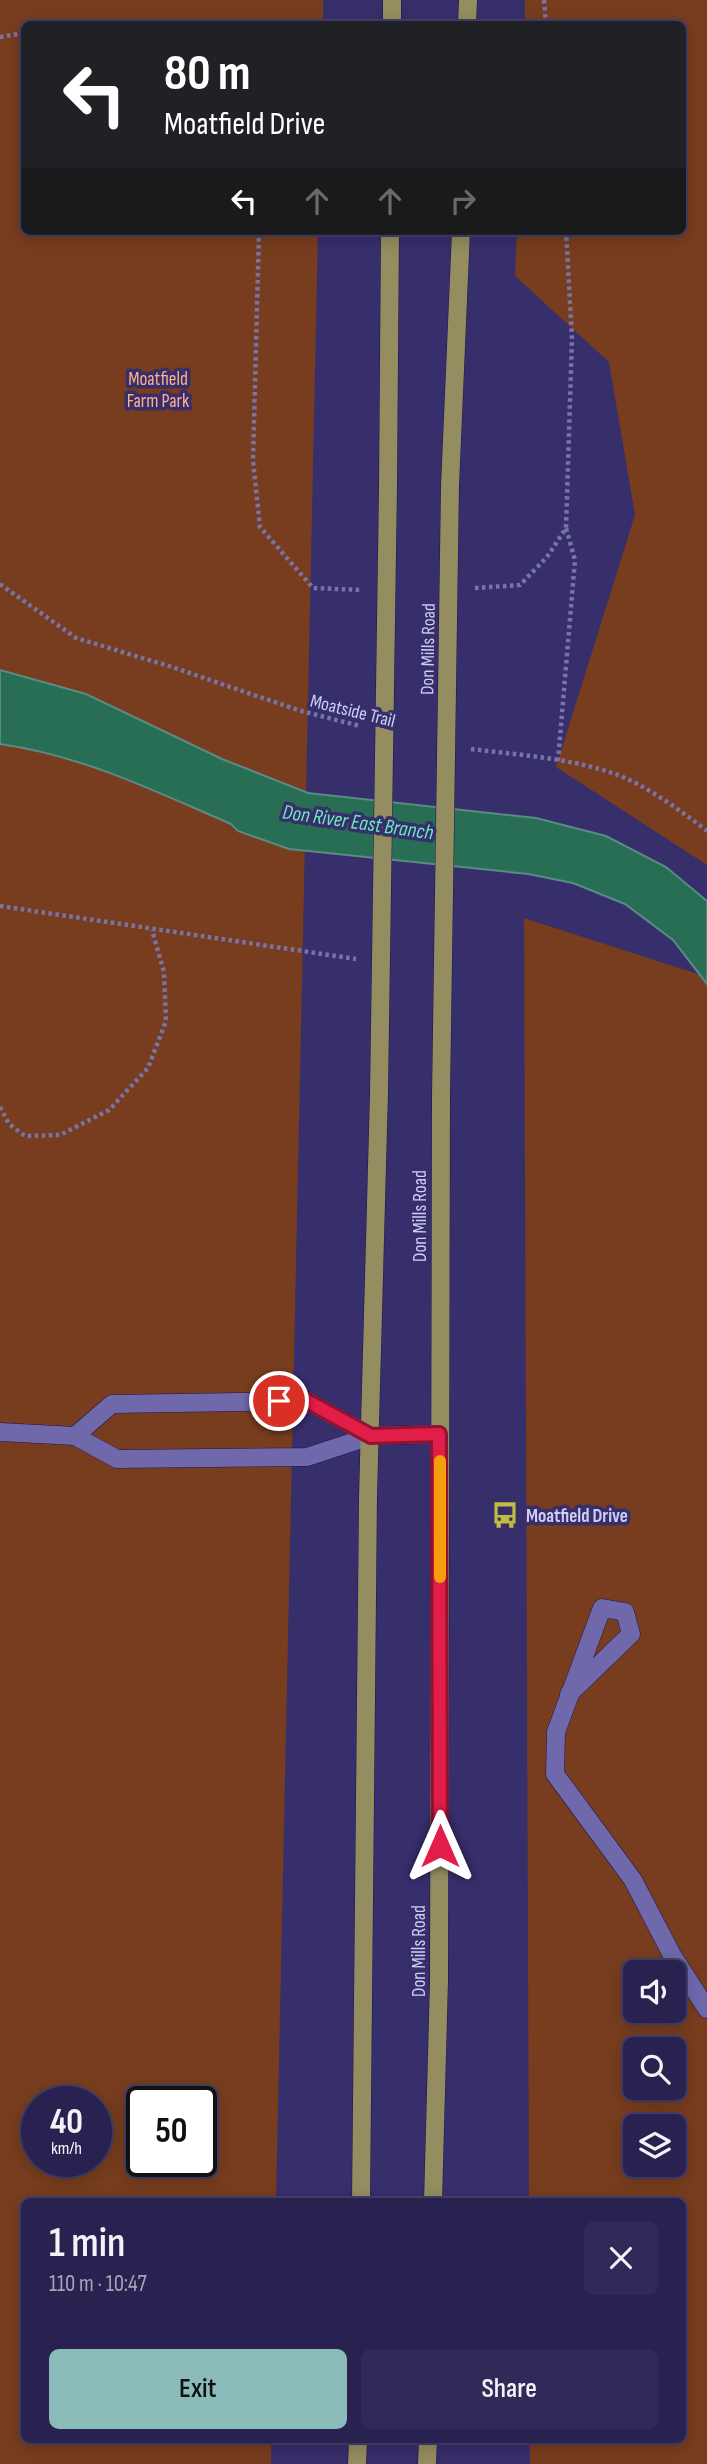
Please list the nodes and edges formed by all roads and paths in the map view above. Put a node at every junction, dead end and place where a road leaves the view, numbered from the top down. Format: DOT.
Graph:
graph roads {
  1 [pos="392,0"];
  2 [pos="468,0"];
  3 [pos="544,0"];
  4 [pos="392,21"];
  5 [pos="467,21"];
  6 [pos="545,21"];
  7 [pos="21,34"];
  8 [pos="0,37"];
  9 [pos="390,235"];
  10 [pos="461,235"];
  11 [pos="566,528"];
  12 [pos="0,584"];
  13 [pos="362,727"];
  14 [pos="466,748"];
  15 [pos="558,761"];
  16 [pos="707,831"];
  17 [pos="0,906"];
  18 [pos="152,930"];
  19 [pos="366,960"];
  20 [pos="0,1107"];
  21 [pos="0,1432"];
  22 [pos="439,1434"];
  23 [pos="75,1436"];
  24 [pos="371,1436"];
  25 [pos="569,1694"];
  26 [pos="707,2009"];
  27 [pos="361,2198"];
  28 [pos="433,2198"];
  29 [pos="358,2443"];
  30 [pos="428,2443"];
  31 [pos="357,2464"];
  32 [pos="427,2464"];
  1 -- 4 [label="main road"];
  2 -- 5 [label="main road"];
  3 -- 6 [label="path"];
  7 -- 8 [label="path"];
  9 -- 24 [label="main road, bridge"];
  10 -- 22 [label="main road, Don Mills Road, bridge"];
  11 -- 15 [label="path"];
  12 -- 13 [label="path, Moatside Trail"];
  14 -- 15 [label="path"];
  15 -- 16 [label="path"];
  17 -- 18 [label="path"];
  18 -- 19 [label="path"];
  18 -- 20 [label="path"];
  21 -- 23 [label="street"];
  22 -- 24 [label="street"];
  22 -- 28 [label="main road, Don Mills Road"];
  23 -- 24 [label="street"];
  23 -- 24 [label="street"];
  24 -- 27 [label="main road"];
  25 -- 25 [label="street"];
  25 -- 26 [label="street"];
  29 -- 31 [label="main road"];
  30 -- 32 [label="main road"];
}
